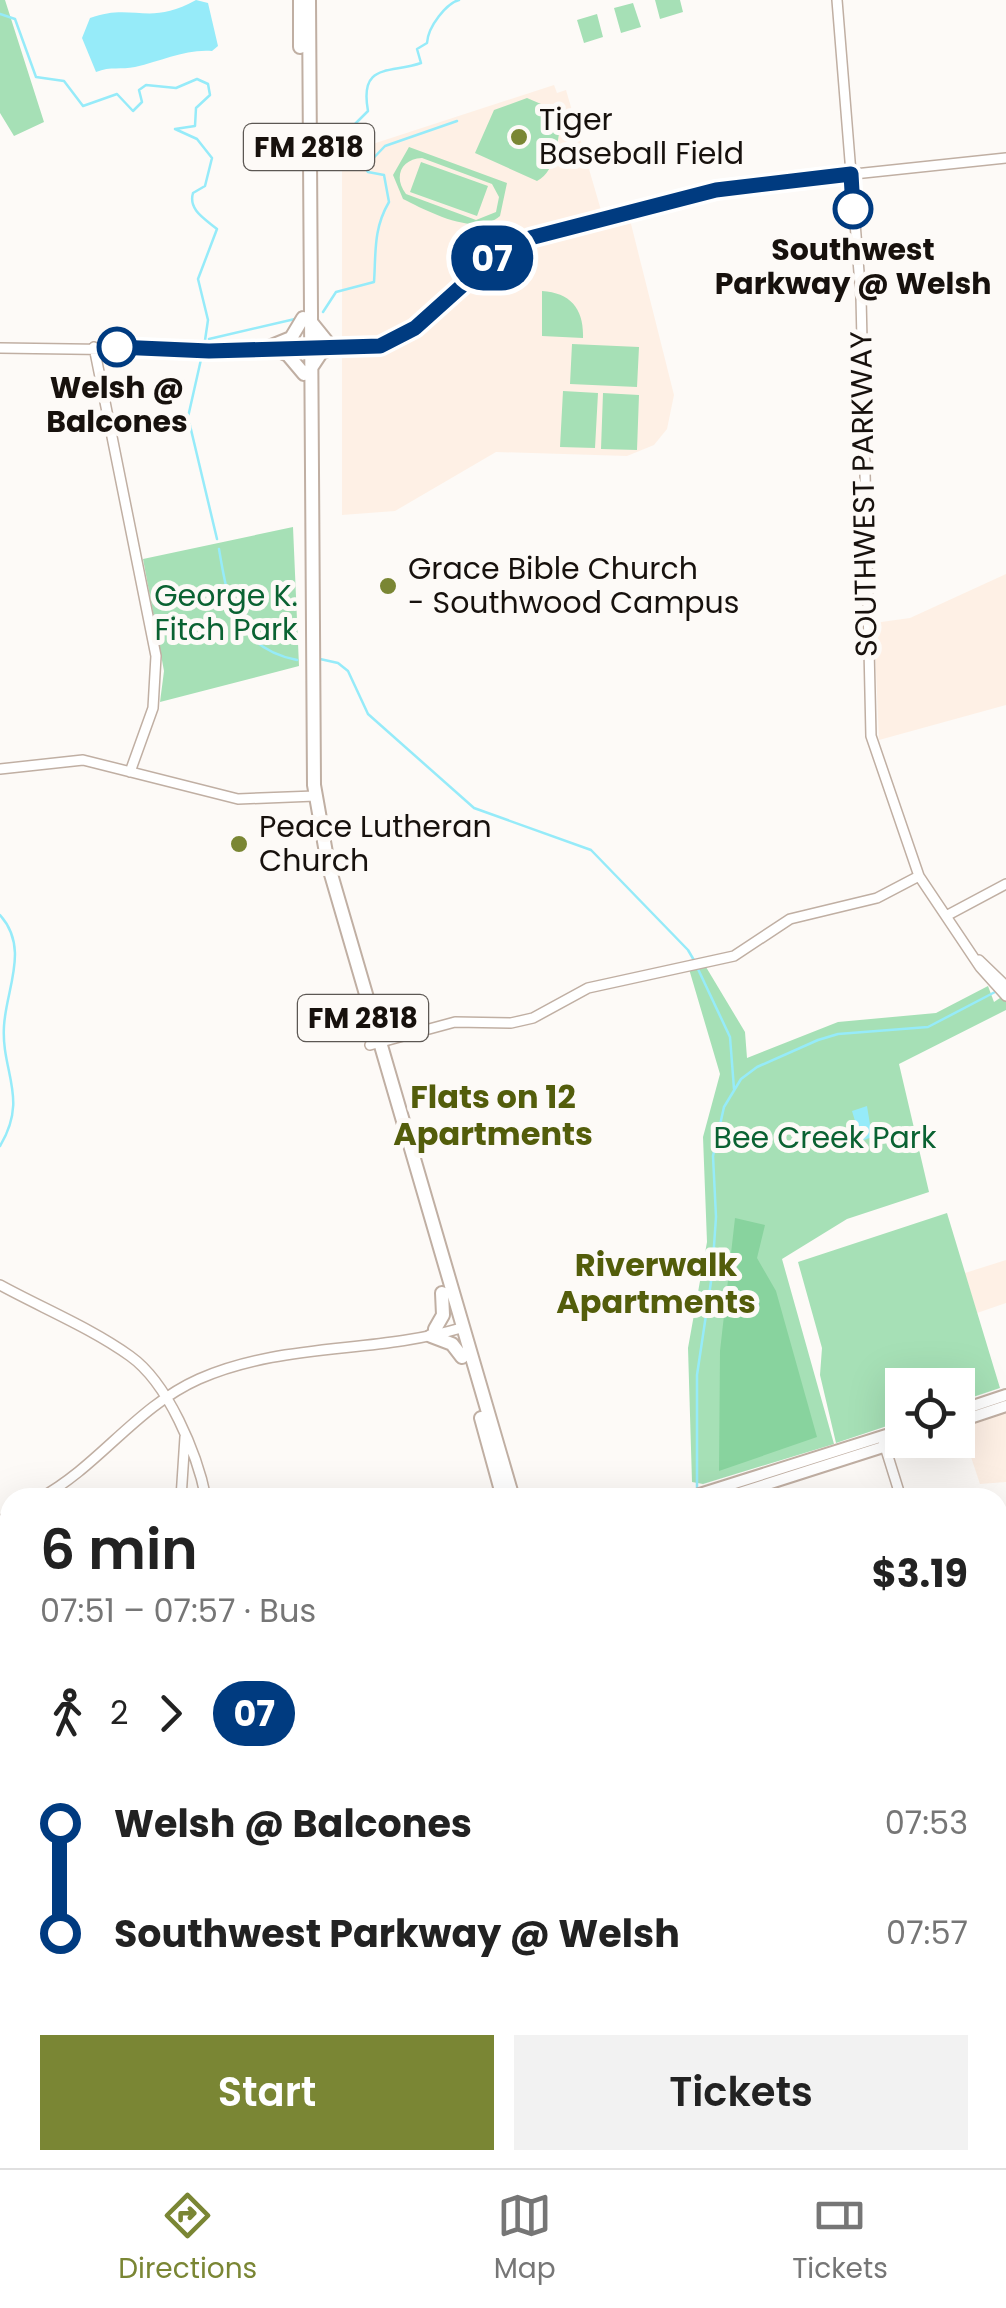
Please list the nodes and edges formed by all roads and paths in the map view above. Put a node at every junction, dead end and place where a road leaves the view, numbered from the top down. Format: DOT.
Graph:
graph roads {
  1 [pos="300,0"];
  2 [pos="309,0"];
  3 [pos="837,0"];
  4 [pos="1006,158"];
  5 [pos="851,174"];
  6 [pos="306,318"];
  7 [pos="94,347"];
  8 [pos="269,347"];
  9 [pos="0,348"];
  10 [pos="306,348"];
  11 [pos="332,348"];
  12 [pos="307,372"];
  13 [pos="0,769"];
  14 [pos="130,772"];
  15 [pos="311,796"];
  16 [pos="919,876"];
  17 [pos="1006,884"];
  18 [pos="946,916"];
  19 [pos="979,960"];
  20 [pos="1006,986"];
  21 [pos="1006,996"];
  22 [pos="374,1044"];
  23 [pos="0,1285"];
  24 [pos="442,1293"];
  25 [pos="457,1326"];
  26 [pos="433,1333"];
  27 [pos="462,1357"];
  28 [pos="1006,1395"];
  29 [pos="164,1398"];
  30 [pos="975,1406"];
  31 [pos="1006,1406"];
  32 [pos="975,1416"];
  33 [pos="185,1434"];
  34 [pos="884,1442"];
  35 [pos="56,1488"];
  36 [pos="182,1488"];
  37 [pos="204,1488"];
  38 [pos="500,1488"];
  39 [pos="511,1488"];
  40 [pos="723,1488"];
  41 [pos="753,1488"];
  42 [pos="898,1488"];
  1 -- 6 [label="highway, FM 2818"];
  2 -- 6 [label="highway, FM 2818"];
  3 -- 5 [label="street, SOUTHWEST PARKWAY"];
  4 -- 5 [label="street"];
  5 -- 11 [label="street"];
  5 -- 16 [label="street, SOUTHWEST PARKWAY"];
  6 -- 8 [label="highway"];
  6 -- 10 [label="highway, FM 2818"];
  6 -- 11 [label="highway"];
  7 -- 8 [label="street"];
  7 -- 9 [label="street"];
  7 -- 14 [label="street"];
  8 -- 10 [label="street"];
  8 -- 12 [label="highway"];
  10 -- 11 [label="street"];
  10 -- 12 [label="highway, FM 2818"];
  11 -- 12 [label="highway"];
  12 -- 15 [label="highway, FM 2818"];
  13 -- 14 [label="street"];
  14 -- 15 [label="street"];
  15 -- 22 [label="highway, FM 2818"];
  16 -- 18 [label="street, SOUTHWEST PARKWAY"];
  16 -- 22 [label="street"];
  17 -- 18 [label="street"];
  18 -- 19 [label="street, SOUTHWEST PARKWAY"];
  19 -- 20 [label="street, SOUTHWEST PARKWAY"];
  19 -- 21 [label="street, SOUTHWEST PARKWAY"];
  22 -- 24 [label="highway, FM 2818"];
  22 -- 25 [label="highway, FM 2818"];
  23 -- 29 [label="street"];
  24 -- 25 [label="highway, FM 2818"];
  24 -- 26 [label="highway"];
  25 -- 26 [label="street"];
  25 -- 27 [label="highway, FM 2818"];
  25 -- 39 [label="highway, FM 2818"];
  26 -- 27 [label="highway"];
  26 -- 29 [label="street"];
  27 -- 38 [label="highway, FM 2818"];
  28 -- 30 [label="main road"];
  29 -- 33 [label="street"];
  29 -- 35 [label="street"];
  31 -- 32 [label="main road"];
  33 -- 36 [label="street"];
  33 -- 37 [label="street"];
  34 -- 40 [label="main road"];
  34 -- 41 [label="main road"];
  34 -- 42 [label="street"];
}
